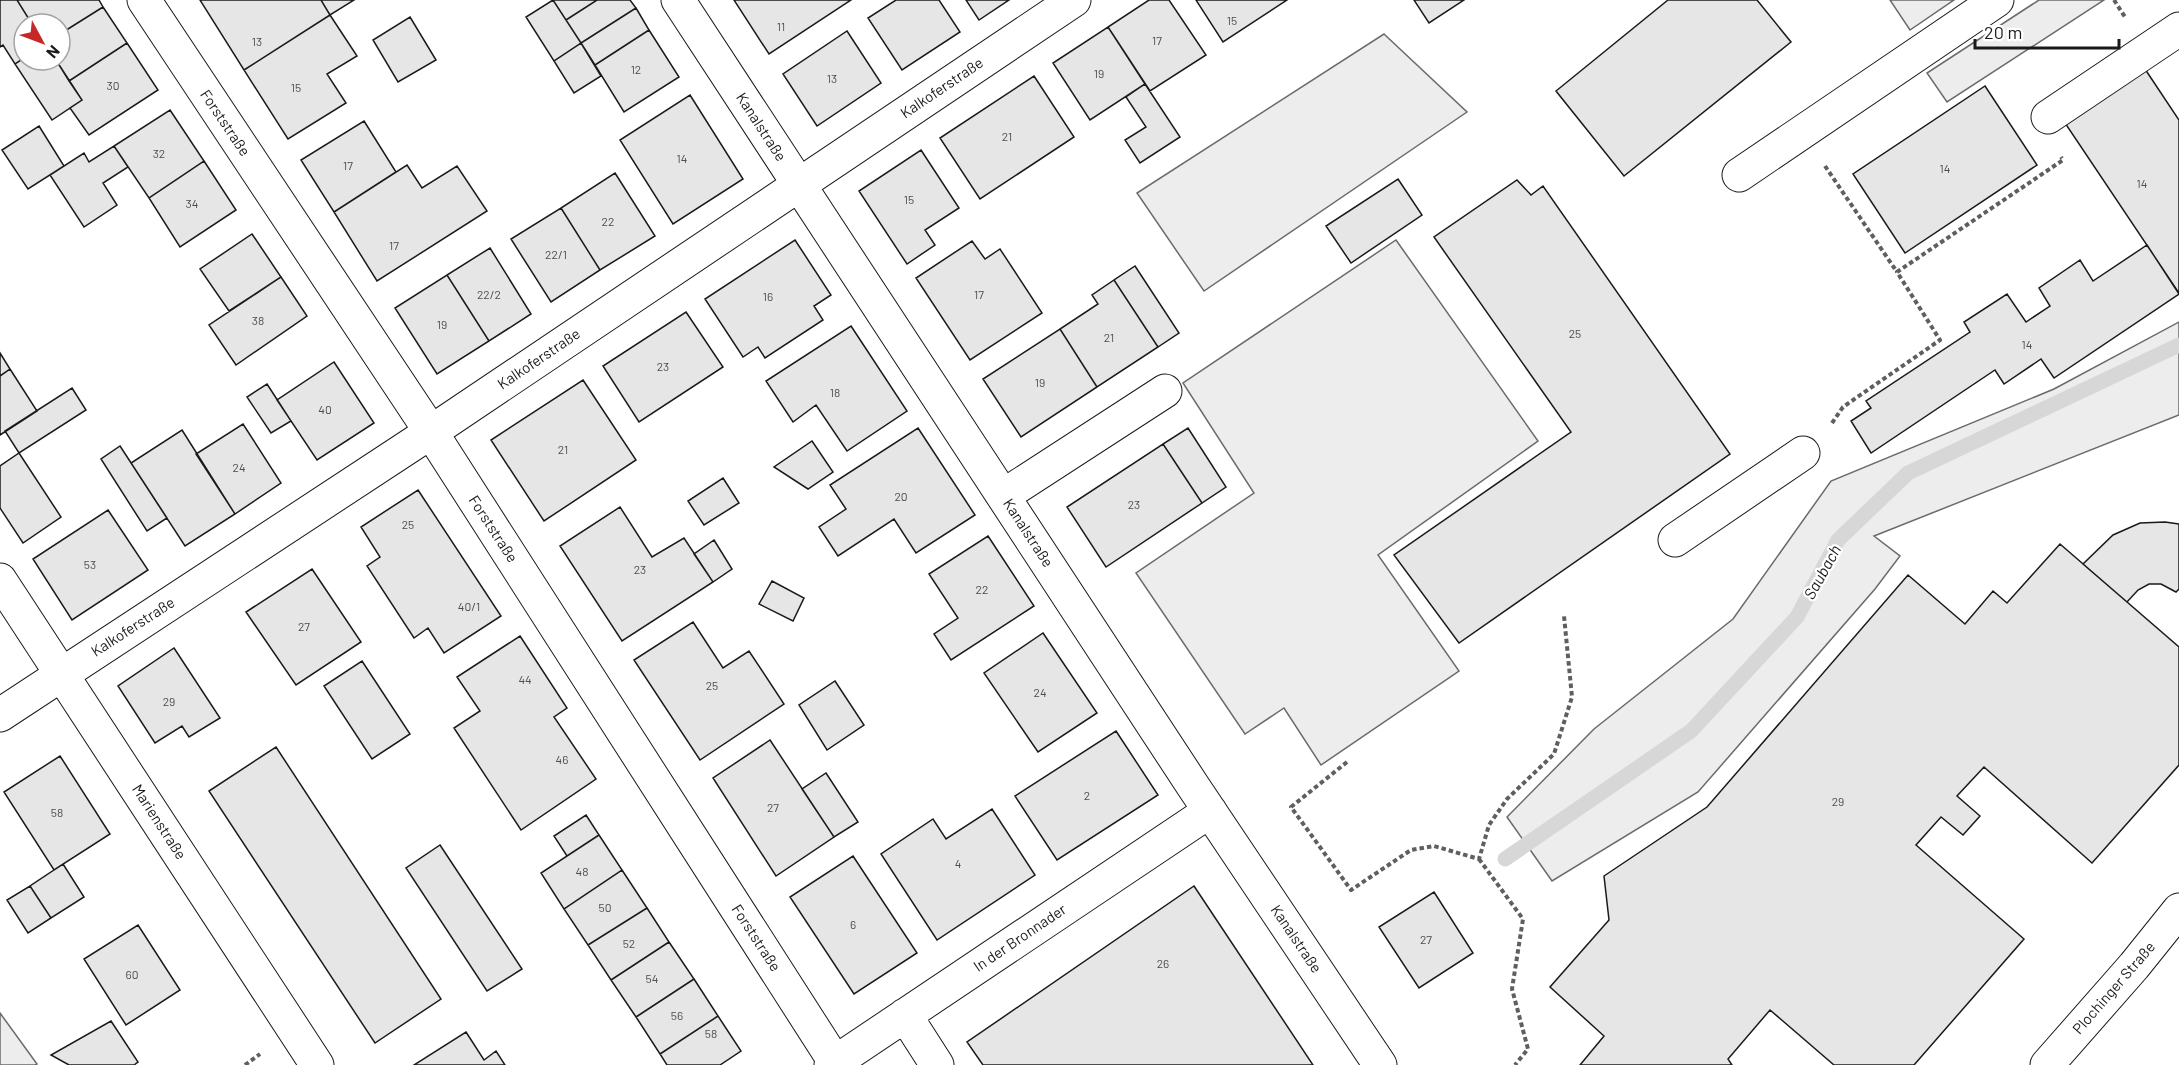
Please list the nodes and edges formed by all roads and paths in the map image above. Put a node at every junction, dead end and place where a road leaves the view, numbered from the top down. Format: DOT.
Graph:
graph roads {
  1 [pos="144,0"];
  2 [pos="678,0"];
  3 [pos="1074,0"];
  4 [pos="1997,0"];
  5 [pos="2179,29"];
  6 [pos="2048,117"];
  7 [pos="1803,132"];
  8 [pos="1740,175"];
  9 [pos="798,184"];
  10 [pos="1897,272"];
  11 [pos="1165,391"];
  12 [pos="1830,427"];
  13 [pos="431,432"];
  14 [pos="1803,453"];
  15 [pos="1003,496"];
  16 [pos="1675,540"];
  17 [pos="0,580"];
  18 [pos="1564,616"];
  19 [pos="62,673"];
  20 [pos="0,715"];
  21 [pos="1347,762"];
  22 [pos="1210,811"];
  23 [pos="1479,860"];
  24 [pos="2179,910"];
  25 [pos="905,1015"];
  26 [pos="833,1063"];
  27 [pos="317,1065"];
  28 [pos="937,1065"];
  29 [pos="1380,1065"];
  30 [pos="1515,1065"];
  31 [pos="2047,1065"];
  1 -- 13 [label="street, Forststraße"];
  2 -- 9 [label="street, Kanalstraße"];
  3 -- 9 [label="street, Kalkoferstraße"];
  4 -- 7 [label="street"];
  5 -- 6 [label="street"];
  6 -- 10 [label="path"];
  7 -- 8 [label="street"];
  7 -- 10 [label="path"];
  9 -- 13 [label="street, Kalkoferstraße"];
  9 -- 15 [label="street, Kanalstraße"];
  10 -- 12 [label="path"];
  11 -- 15 [label="street"];
  13 -- 19 [label="street, Kalkoferstraße"];
  13 -- 26 [label="street, Forststraße"];
  14 -- 16 [label="street"];
  15 -- 22 [label="street, Kanalstraße"];
  17 -- 19 [label="street, Marienstraße"];
  18 -- 23 [label="path"];
  19 -- 20 [label="street, Kalkoferstraße"];
  19 -- 27 [label="street, Marienstraße"];
  21 -- 23 [label="path"];
  22 -- 25 [label="street, In der Bronnader"];
  22 -- 29 [label="street, Kanalstraße"];
  23 -- 30 [label="path"];
  24 -- 31 [label="street, Plochinger Straße"];
  25 -- 26 [label="street, In der Bronnader"];
  25 -- 28 [label="street"];
}
